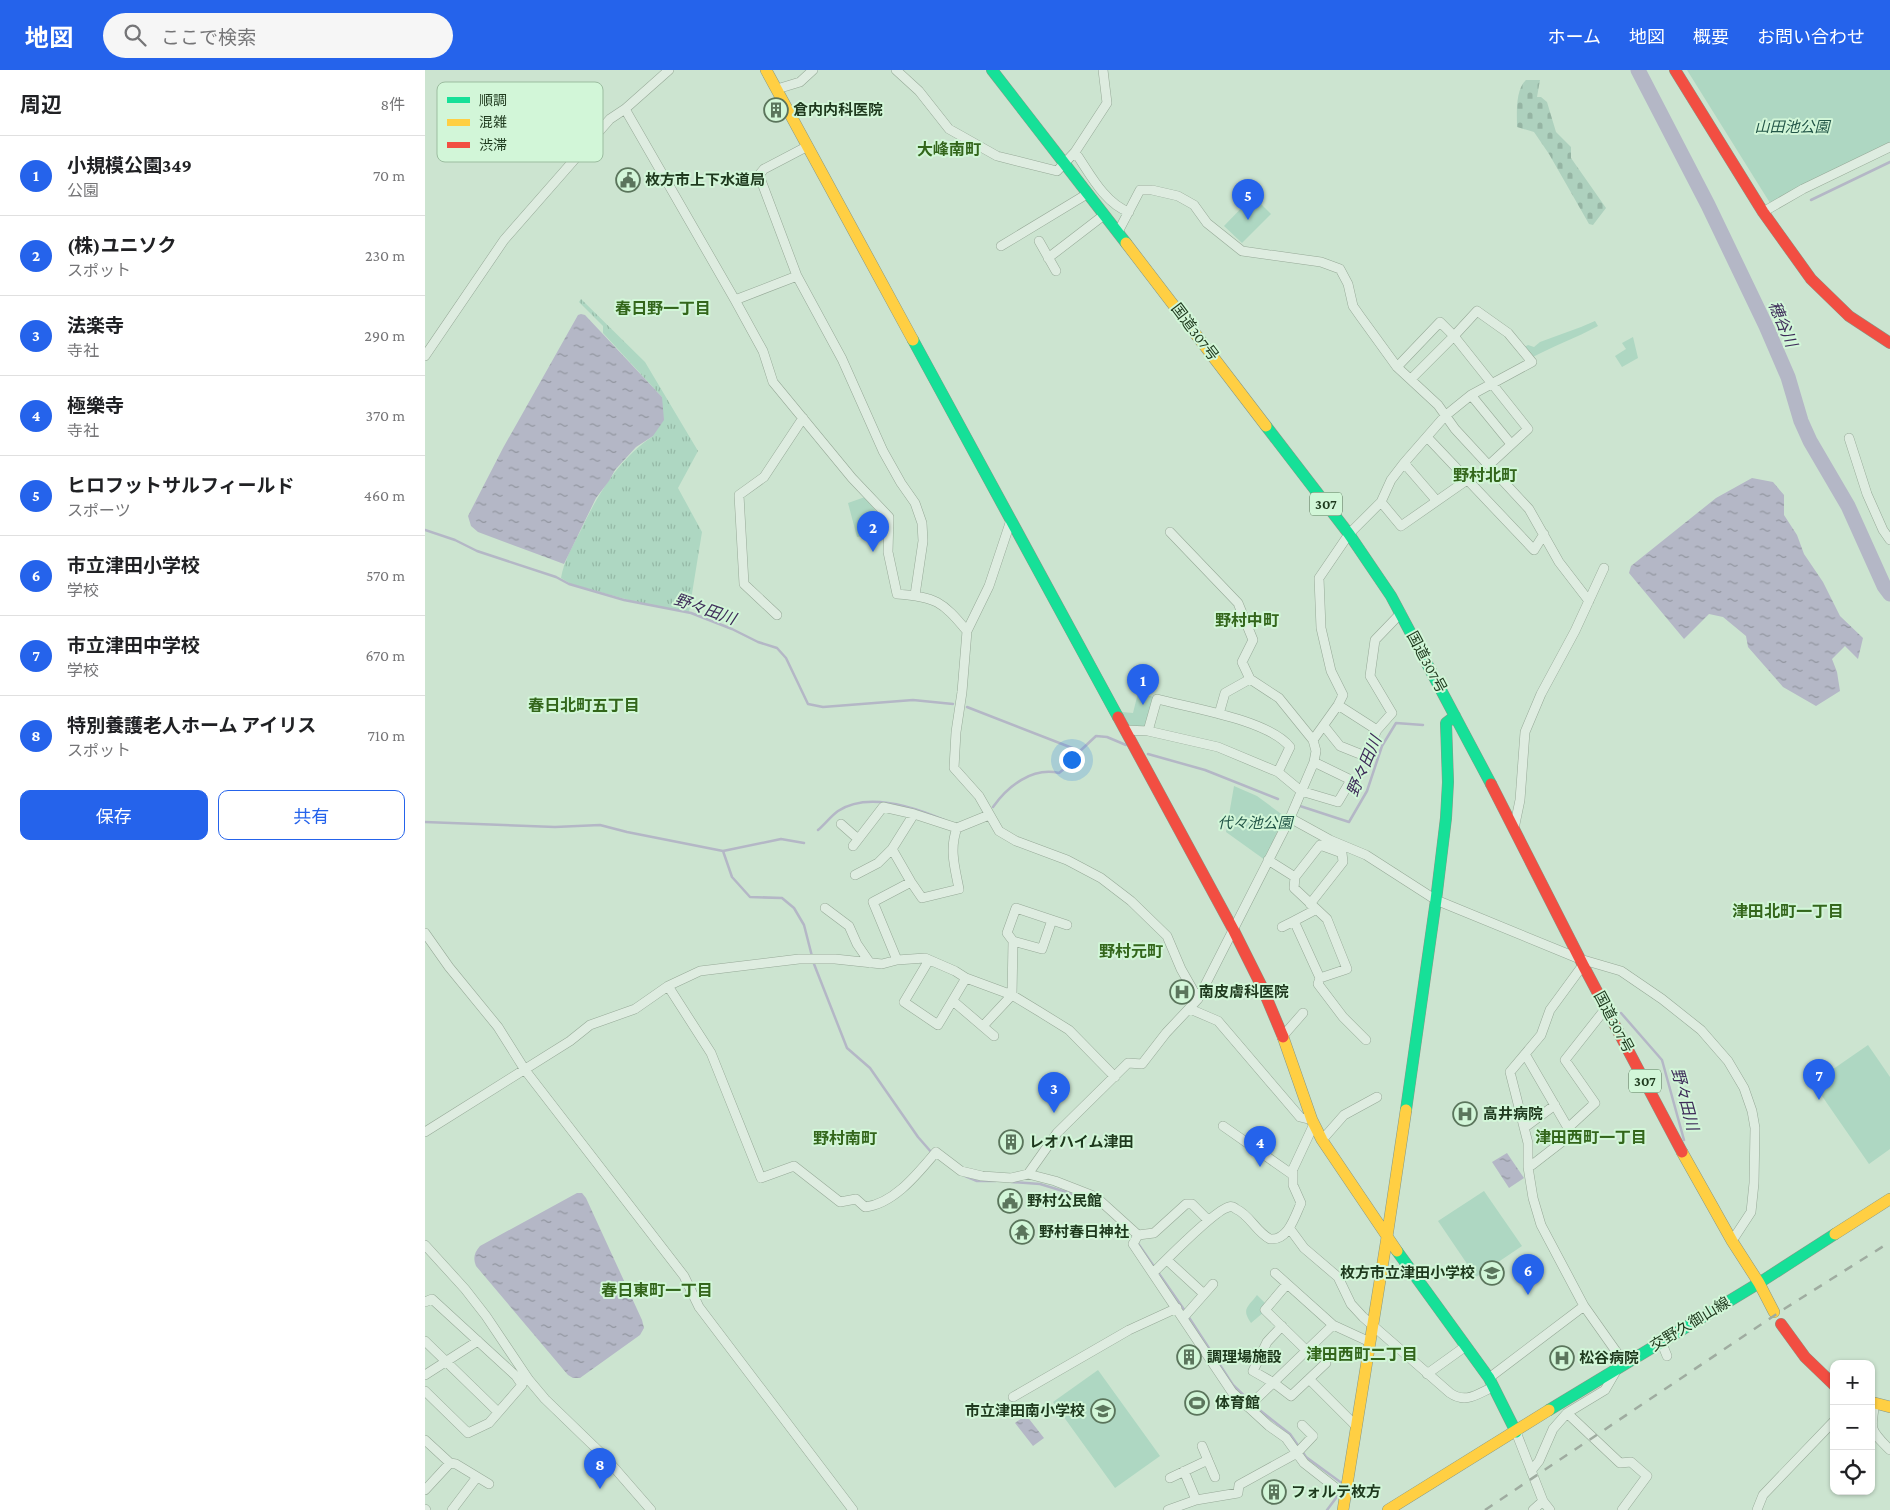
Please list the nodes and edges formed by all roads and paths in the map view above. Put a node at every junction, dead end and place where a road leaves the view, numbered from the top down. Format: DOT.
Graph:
graph roads {
  1 [pos="669,70"];
  2 [pos="767,70"];
  3 [pos="813,70"];
  4 [pos="896,70"];
  5 [pos="992,70"];
  6 [pos="1103,70"];
  7 [pos="1675,70"];
  8 [pos="777,89"];
  9 [pos="625,109"];
  10 [pos="603,127"];
  11 [pos="808,146"];
  12 [pos="1890,147"];
  13 [pos="1075,152"];
  14 [pos="572,162"];
  15 [pos="1065,163"];
  16 [pos="1087,194"];
  17 [pos="1129,212"];
  18 [pos="1763,212"];
  19 [pos="1104,215"];
  20 [pos="1118,232"];
  21 [pos="1039,241"];
  22 [pos="1001,246"];
  23 [pos="1048,258"];
  24 [pos="1056,272"];
  25 [pos="797,276"];
  26 [pos="735,300"];
  27 [pos="1454,336"];
  28 [pos="1890,343"];
  29 [pos="425,356"];
  30 [pos="1397,367"];
  31 [pos="1411,379"];
  32 [pos="1492,385"];
  33 [pos="1471,395"];
  34 [pos="1445,416"];
  35 [pos="803,418"];
  36 [pos="1427,437"];
  37 [pos="1849,438"];
  38 [pos="1511,444"];
  39 [pos="1404,462"];
  40 [pos="1489,465"];
  41 [pos="1467,480"];
  42 [pos="1436,500"];
  43 [pos="1381,502"];
  44 [pos="1011,520"];
  45 [pos="1170,532"];
  46 [pos="1349,534"];
  47 [pos="1544,534"];
  48 [pos="1890,540"];
  49 [pos="1604,568"];
  50 [pos="915,596"];
  51 [pos="1589,601"];
  52 [pos="1401,613"];
  53 [pos="777,615"];
  54 [pos="967,631"];
  55 [pos="1250,679"];
  56 [pos="1338,705"];
  57 [pos="1219,714"];
  58 [pos="1455,716"];
  59 [pos="1324,726"];
  60 [pos="1125,730"];
  61 [pos="1377,730"];
  62 [pos="1148,731"];
  63 [pos="1313,740"];
  64 [pos="1314,762"];
  65 [pos="1278,772"];
  66 [pos="1301,791"];
  67 [pos="914,814"];
  68 [pos="989,815"];
  69 [pos="1290,818"];
  70 [pos="841,824"];
  71 [pos="957,828"];
  72 [pos="1514,828"];
  73 [pos="892,849"];
  74 [pos="1268,860"];
  75 [pos="855,876"];
  76 [pos="1295,877"];
  77 [pos="911,882"];
  78 [pos="1436,900"];
  79 [pos="1313,907"];
  80 [pos="825,908"];
  81 [pos="1052,920"];
  82 [pos="1294,921"];
  83 [pos="1067,925"];
  84 [pos="1282,927"];
  85 [pos="1234,931"];
  86 [pos="425,933"];
  87 [pos="1013,941"];
  88 [pos="897,960"];
  89 [pos="929,960"];
  90 [pos="1582,962"];
  91 [pos="870,963"];
  92 [pos="966,978"];
  93 [pos="1320,978"];
  94 [pos="669,986"];
  95 [pos="1012,996"];
  96 [pos="1198,998"];
  97 [pos="953,1001"];
  98 [pos="1605,1005"];
  99 [pos="1190,1009"];
  100 [pos="1303,1013"];
  101 [pos="983,1026"];
  102 [pos="994,1036"];
  103 [pos="1282,1037"];
  104 [pos="1366,1040"];
  105 [pos="1525,1054"];
  106 [pos="525,1070"];
  107 [pos="1115,1077"];
  108 [pos="1377,1097"];
  109 [pos="1555,1106"];
  110 [pos="1313,1122"];
  111 [pos="1223,1126"];
  112 [pos="1524,1128"];
  113 [pos="1568,1128"];
  114 [pos="425,1132"];
  115 [pos="1322,1140"];
  116 [pos="1532,1165"];
  117 [pos="1028,1174"];
  118 [pos="1293,1175"];
  119 [pos="1890,1199"];
  120 [pos="1208,1220"];
  121 [pos="1289,1229"];
  122 [pos="1387,1237"];
  123 [pos="1136,1238"];
  124 [pos="1732,1241"];
  125 [pos="425,1245"];
  126 [pos="1167,1260"];
  127 [pos="1156,1271"];
  128 [pos="1275,1273"];
  129 [pos="1759,1283"];
  130 [pos="1213,1284"];
  131 [pos="1287,1284"];
  132 [pos="1205,1294"];
  133 [pos="425,1302"];
  134 [pos="1584,1306"];
  135 [pos="1177,1308"];
  136 [pos="1774,1312"];
  137 [pos="1186,1315"];
  138 [pos="1781,1324"];
  139 [pos="1333,1325"];
  140 [pos="1373,1325"];
  141 [pos="1282,1326"];
  142 [pos="425,1341"];
  143 [pos="478,1341"];
  144 [pos="1661,1341"];
  145 [pos="1370,1342"];
  146 [pos="1466,1346"];
  147 [pos="1307,1350"];
  148 [pos="1667,1356"];
  149 [pos="446,1361"];
  150 [pos="1326,1363"];
  151 [pos="1621,1366"];
  152 [pos="1427,1374"];
  153 [pos="425,1375"];
  154 [pos="1309,1379"];
  155 [pos="1830,1382"];
  156 [pos="1274,1383"];
  157 [pos="1491,1383"];
  158 [pos="425,1391"];
  159 [pos="1013,1397"];
  160 [pos="1252,1403"];
  161 [pos="1875,1403"];
  162 [pos="1873,1405"];
  163 [pos="1890,1407"];
  164 [pos="498,1412"];
  165 [pos="1567,1413"];
  166 [pos="1302,1425"];
  167 [pos="1830,1425"];
  168 [pos="1357,1427"];
  169 [pos="1515,1432"];
  170 [pos="426,1444"];
  171 [pos="1202,1446"];
  172 [pos="1301,1449"];
  173 [pos="1890,1450"];
  174 [pos="1207,1460"];
  175 [pos="450,1463"];
  176 [pos="1531,1471"];
  177 [pos="1184,1472"];
  178 [pos="477,1477"];
  179 [pos="1215,1477"];
  180 [pos="1170,1478"];
  181 [pos="489,1484"];
  182 [pos="425,1490"];
  183 [pos="1346,1496"];
  184 [pos="1196,1500"];
  185 [pos="1543,1501"];
  186 [pos="452,1510"];
  187 [pos="651,1510"];
  188 [pos="853,1510"];
  189 [pos="1168,1510"];
  190 [pos="1343,1510"];
  191 [pos="1388,1510"];
  192 [pos="1533,1510"];
  193 [pos="1550,1510"];
  194 [pos="1622,1510"];
  195 [pos="1757,1510"];
  1 -- 9 [label="street"];
  2 -- 8 [label="main road"];
  3 -- 8 [label="street"];
  4 -- 15 [label="street"];
  5 -- 15 [label="main road, 国道307号 / 307"];
  6 -- 13 [label="street"];
  7 -- 18 [label="main road"];
  8 -- 11 [label="main road"];
  9 -- 10 [label="street"];
  9 -- 26 [label="street"];
  11 -- 25 [label="street"];
  11 -- 44 [label="main road"];
  12 -- 18 [label="street"];
  13 -- 15 [label="street"];
  13 -- 17 [label="street"];
  14 -- 29 [label="street"];
  15 -- 16 [label="main road, 国道307号 / 307"];
  16 -- 19 [label="main road, 国道307号 / 307"];
  16 -- 22 [label="street"];
  17 -- 20 [label="street"];
  17 -- 30 [label="street"];
  18 -- 28 [label="main road"];
  19 -- 20 [label="main road, 国道307号 / 307"];
  19 -- 23 [label="street"];
  20 -- 46 [label="main road, 国道307号 / 307"];
  21 -- 23 [label="street"];
  23 -- 24 [label="street"];
  25 -- 26 [label="street"];
  25 -- 50 [label="street"];
  26 -- 35 [label="street"];
  27 -- 30 [label="street"];
  27 -- 31 [label="street"];
  27 -- 32 [label="street"];
  27 -- 32 [label="street"];
  30 -- 31 [label="street"];
  31 -- 34 [label="street"];
  32 -- 33 [label="street"];
  32 -- 38 [label="street"];
  33 -- 34 [label="street"];
  33 -- 38 [label="street"];
  34 -- 36 [label="street"];
  34 -- 40 [label="street"];
  35 -- 50 [label="street"];
  35 -- 53 [label="street"];
  36 -- 39 [label="street"];
  36 -- 41 [label="street"];
  37 -- 48 [label="street"];
  38 -- 40 [label="street"];
  39 -- 42 [label="street"];
  39 -- 43 [label="street"];
  40 -- 47 [label="street"];
  41 -- 42 [label="street"];
  41 -- 47 [label="street"];
  42 -- 43 [label="street"];
  43 -- 46 [label="street"];
  44 -- 54 [label="street"];
  44 -- 60 [label="main road"];
  45 -- 55 [label="street"];
  46 -- 52 [label="main road, 国道307号 / 307"];
  46 -- 56 [label="street"];
  47 -- 51 [label="street"];
  49 -- 51 [label="street"];
  50 -- 54 [label="street"];
  51 -- 72 [label="street"];
  52 -- 58 [label="main road, 国道307号 / 307"];
  52 -- 61 [label="street"];
  54 -- 68 [label="street"];
  55 -- 57 [label="street"];
  55 -- 63 [label="street"];
  56 -- 59 [label="street"];
  56 -- 61 [label="street"];
  57 -- 62 [label="street"];
  57 -- 65 [label="street"];
  58 -- 72 [label="main road, 国道307号 / 307"];
  58 -- 78 [label="main road"];
  59 -- 61 [label="street"];
  59 -- 63 [label="street"];
  60 -- 62 [label="street"];
  60 -- 85 [label="main road"];
  62 -- 65 [label="street"];
  63 -- 64 [label="street"];
  64 -- 66 [label="street"];
  64 -- 66 [label="street"];
  65 -- 66 [label="street"];
  66 -- 69 [label="street"];
  67 -- 70 [label="street"];
  67 -- 71 [label="street"];
  67 -- 73 [label="street"];
  68 -- 71 [label="street"];
  68 -- 96 [label="street"];
  69 -- 74 [label="street"];
  69 -- 78 [label="street"];
  71 -- 77 [label="street"];
  72 -- 90 [label="main road, 国道307号 / 307"];
  73 -- 75 [label="street"];
  73 -- 77 [label="street"];
  74 -- 76 [label="street"];
  74 -- 85 [label="street"];
  76 -- 79 [label="street"];
  76 -- 79 [label="street"];
  77 -- 88 [label="street"];
  78 -- 90 [label="street"];
  78 -- 122 [label="main road"];
  79 -- 82 [label="street"];
  79 -- 93 [label="street"];
  80 -- 91 [label="street"];
  81 -- 83 [label="street"];
  81 -- 87 [label="street"];
  81 -- 87 [label="street"];
  82 -- 84 [label="street"];
  82 -- 93 [label="street"];
  85 -- 96 [label="street"];
  85 -- 103 [label="main road"];
  86 -- 106 [label="street"];
  87 -- 95 [label="street"];
  88 -- 89 [label="street"];
  88 -- 91 [label="street"];
  89 -- 92 [label="street"];
  89 -- 97 [label="street"];
  90 -- 98 [label="main road, 国道307号 / 307"];
  90 -- 105 [label="street"];
  90 -- 124 [label="street"];
  91 -- 94 [label="street"];
  92 -- 95 [label="street"];
  92 -- 97 [label="street"];
  93 -- 104 [label="street"];
  94 -- 106 [label="street"];
  94 -- 117 [label="street"];
  95 -- 101 [label="street"];
  95 -- 107 [label="street"];
  96 -- 99 [label="street"];
  97 -- 101 [label="street"];
  98 -- 113 [label="street"];
  98 -- 124 [label="main road, 国道307号 / 307"];
  99 -- 107 [label="street"];
  99 -- 110 [label="street"];
  100 -- 103 [label="street"];
  101 -- 102 [label="street"];
  103 -- 110 [label="main road"];
  105 -- 109 [label="street"];
  105 -- 112 [label="street"];
  106 -- 114 [label="street"];
  106 -- 188 [label="street"];
  107 -- 117 [label="street"];
  108 -- 115 [label="street"];
  109 -- 112 [label="street"];
  109 -- 113 [label="street"];
  110 -- 115 [label="main road"];
  110 -- 118 [label="street"];
  111 -- 118 [label="street"];
  112 -- 134 [label="street"];
  113 -- 116 [label="street"];
  115 -- 122 [label="main road"];
  117 -- 123 [label="street"];
  118 -- 121 [label="street"];
  119 -- 129 [label="main road, 交野久御山線"];
  120 -- 121 [label="street"];
  120 -- 123 [label="street"];
  120 -- 126 [label="street"];
  121 -- 140 [label="street"];
  122 -- 140 [label="main road"];
  122 -- 146 [label="main road"];
  123 -- 127 [label="street"];
  124 -- 129 [label="main road, 国道307号 / 307"];
  125 -- 187 [label="street"];
  126 -- 127 [label="street"];
  126 -- 132 [label="street"];
  127 -- 135 [label="street"];
  128 -- 131 [label="street"];
  129 -- 136 [label="main road, 国道307号 / 307"];
  129 -- 144 [label="main road, 交野久御山線"];
  130 -- 132 [label="street"];
  131 -- 139 [label="street"];
  131 -- 141 [label="street"];
  132 -- 137 [label="street"];
  133 -- 143 [label="street"];
  134 -- 151 [label="street"];
  134 -- 157 [label="street"];
  135 -- 137 [label="street"];
  135 -- 159 [label="street"];
  137 -- 160 [label="street"];
  138 -- 155 [label="main road"];
  139 -- 145 [label="street"];
  139 -- 147 [label="street"];
  140 -- 145 [label="main road"];
  140 -- 152 [label="street"];
  141 -- 147 [label="street"];
  141 -- 156 [label="street"];
  142 -- 149 [label="street"];
  143 -- 149 [label="street"];
  143 -- 164 [label="street"];
  144 -- 148 [label="street"];
  144 -- 151 [label="main road, 交野久御山線"];
  145 -- 168 [label="main road"];
  146 -- 152 [label="street"];
  146 -- 157 [label="main road"];
  147 -- 156 [label="street"];
  149 -- 153 [label="street"];
  149 -- 164 [label="street"];
  150 -- 154 [label="street"];
  151 -- 165 [label="street"];
  151 -- 169 [label="main road, 交野久御山線"];
  152 -- 157 [label="street"];
  154 -- 156 [label="street"];
  154 -- 168 [label="street"];
  156 -- 160 [label="street"];
  157 -- 169 [label="main road"];
  158 -- 164 [label="street"];
  160 -- 172 [label="street"];
  161 -- 163 [label="main road"];
  162 -- 173 [label="street"];
  165 -- 176 [label="street"];
  165 -- 194 [label="street"];
  166 -- 172 [label="street"];
  167 -- 195 [label="street"];
  168 -- 183 [label="main road"];
  169 -- 176 [label="street"];
  169 -- 191 [label="main road, 交野久御山線"];
  170 -- 175 [label="street"];
  171 -- 174 [label="street"];
  172 -- 183 [label="street"];
  172 -- 184 [label="street"];
  174 -- 177 [label="street"];
  174 -- 179 [label="street"];
  175 -- 178 [label="street"];
  175 -- 182 [label="street"];
  176 -- 185 [label="street"];
  177 -- 180 [label="street"];
  177 -- 184 [label="street"];
  178 -- 181 [label="street"];
  178 -- 186 [label="street"];
  183 -- 190 [label="main road"];
  184 -- 189 [label="street"];
  185 -- 192 [label="street"];
  185 -- 193 [label="street"];
}
